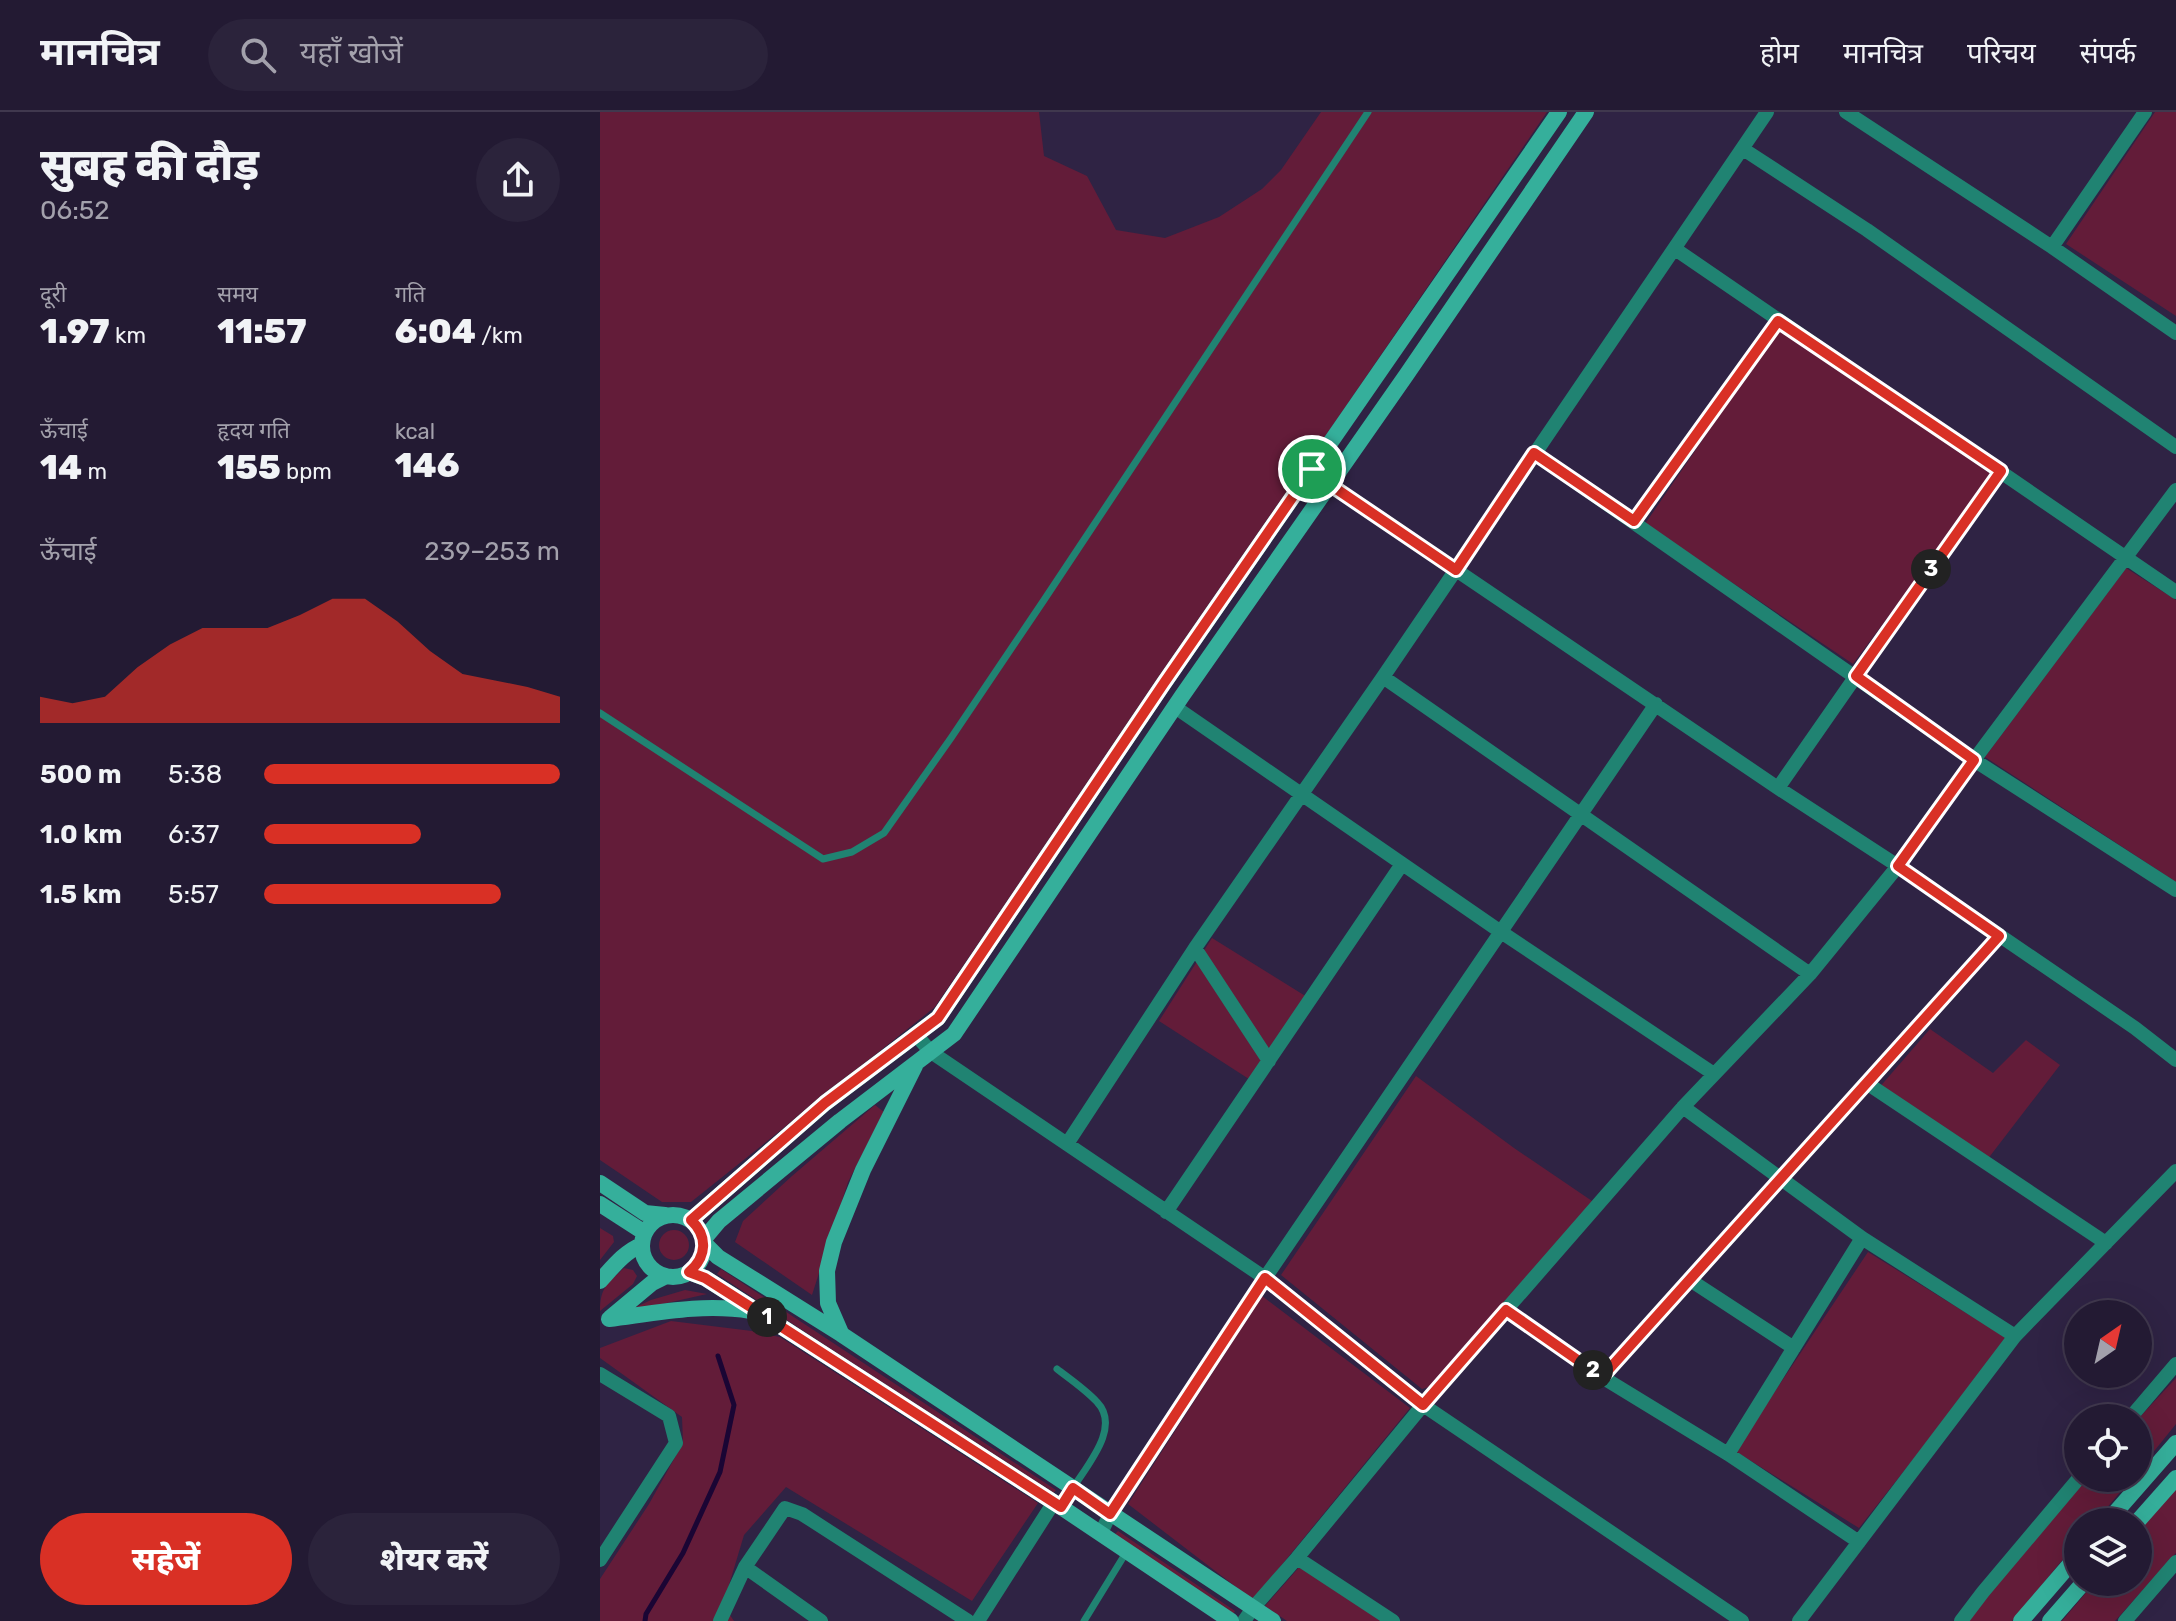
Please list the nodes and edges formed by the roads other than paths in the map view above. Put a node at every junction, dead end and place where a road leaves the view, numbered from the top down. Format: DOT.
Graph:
graph roads {
  1 [pos="1368,112"];
  2 [pos="1559,112"];
  3 [pos="1586,112"];
  4 [pos="1767,112"];
  5 [pos="1846,112"];
  6 [pos="2145,112"];
  7 [pos="1743,149"];
  8 [pos="2052,247"];
  9 [pos="1675,249"];
  10 [pos="1778,321"];
  11 [pos="2176,333"];
  12 [pos="2176,447"];
  13 [pos="1534,453"];
  14 [pos="1312,469"];
  15 [pos="2001,471"];
  16 [pos="1329,484"];
  17 [pos="2176,490"];
  18 [pos="1634,521"];
  19 [pos="2124,558"];
  20 [pos="1456,570"];
  21 [pos="2176,592"];
  22 [pos="1856,676"];
  23 [pos="1383,677"];
  24 [pos="1656,704"];
  25 [pos="1175,707"];
  26 [pos="600,713"];
  27 [pos="1974,760"];
  28 [pos="1778,788"];
  29 [pos="1301,795"];
  30 [pos="1581,814"];
  31 [pos="1402,864"];
  32 [pos="1898,866"];
  33 [pos="2176,890"];
  34 [pos="1501,932"];
  35 [pos="1999,936"];
  36 [pos="1195,948"];
  37 [pos="1810,974"];
  38 [pos="916,1035"];
  39 [pos="924,1056"];
  40 [pos="2176,1060"];
  41 [pos="1269,1061"];
  42 [pos="1714,1074"];
  43 [pos="1868,1084"];
  44 [pos="1683,1107"];
  45 [pos="1067,1144"];
  46 [pos="2176,1171"];
  47 [pos="1779,1177"];
  48 [pos="600,1183"];
  49 [pos="600,1204"];
  50 [pos="1166,1212"];
  51 [pos="668,1215"];
  52 [pos="691,1220"];
  53 [pos="1862,1238"];
  54 [pos="643,1239"];
  55 [pos="704,1242"];
  56 [pos="2106,1243"];
  57 [pos="689,1272"];
  58 [pos="666,1276"];
  59 [pos="1265,1278"];
  60 [pos="1690,1280"];
  61 [pos="600,1281"];
  62 [pos="1506,1310"];
  63 [pos="760,1313"];
  64 [pos="604,1321"];
  65 [pos="841,1334"];
  66 [pos="2015,1336"];
  67 [pos="1794,1348"];
  68 [pos="2176,1364"];
  69 [pos="1057,1369"];
  70 [pos="600,1374"];
  71 [pos="1602,1377"];
  72 [pos="2142,1404"];
  73 [pos="1423,1405"];
  74 [pos="2176,1443"];
  75 [pos="1728,1454"];
  76 [pos="2176,1478"];
  77 [pos="1073,1488"];
  78 [pos="2067,1492"];
  79 [pos="1057,1505"];
  80 [pos="2119,1508"];
  81 [pos="2149,1508"];
  82 [pos="1110,1514"];
  83 [pos="1101,1533"];
  84 [pos="1859,1542"];
  85 [pos="1127,1551"];
  86 [pos="1297,1558"];
  87 [pos="600,1560"];
  88 [pos="2176,1562"];
  89 [pos="745,1567"];
  90 [pos="2064,1571"];
  91 [pos="2072,1596"];
  92 [pos="1248,1614"];
  93 [pos="720,1621"];
  94 [pos="821,1621"];
  95 [pos="968,1621"];
  96 [pos="978,1621"];
  97 [pos="1084,1621"];
  98 [pos="1231,1621"];
  99 [pos="1273,1621"];
  100 [pos="1393,1621"];
  101 [pos="1742,1621"];
  102 [pos="1799,1621"];
  103 [pos="1961,1621"];
  104 [pos="2021,1621"];
  105 [pos="2050,1621"];
  106 [pos="2125,1621"];
  1 -- 26 [label="lane"];
  2 -- 14 [label="street"];
  3 -- 16 [label="street"];
  4 -- 7 [label="street"];
  5 -- 8 [label="street"];
  6 -- 8 [label="street"];
  7 -- 9 [label="street"];
  7 -- 12 [label="street"];
  8 -- 11 [label="street"];
  9 -- 10 [label="street"];
  9 -- 13 [label="street"];
  10 -- 15 [label="street"];
  10 -- 18 [label="street"];
  13 -- 18 [label="street"];
  13 -- 20 [label="street"];
  14 -- 16 [label="street"];
  14 -- 38 [label="street"];
  15 -- 19 [label="street"];
  15 -- 22 [label="street"];
  16 -- 20 [label="street"];
  16 -- 25 [label="street"];
  17 -- 19 [label="street"];
  18 -- 22 [label="street"];
  19 -- 21 [label="street"];
  19 -- 27 [label="street"];
  20 -- 23 [label="street"];
  20 -- 24 [label="street"];
  22 -- 27 [label="street"];
  22 -- 28 [label="street"];
  23 -- 29 [label="street"];
  23 -- 30 [label="street"];
  24 -- 28 [label="street"];
  24 -- 30 [label="street"];
  25 -- 29 [label="street"];
  25 -- 39 [label="street"];
  27 -- 32 [label="street"];
  27 -- 33 [label="street"];
  28 -- 32 [label="street"];
  29 -- 31 [label="street"];
  29 -- 36 [label="street"];
  30 -- 34 [label="street"];
  30 -- 37 [label="street"];
  31 -- 34 [label="street"];
  31 -- 41 [label="street"];
  32 -- 35 [label="street"];
  32 -- 37 [label="street"];
  34 -- 42 [label="street"];
  34 -- 59 [label="street"];
  35 -- 40 [label="street"];
  35 -- 43 [label="street"];
  36 -- 41 [label="street"];
  36 -- 45 [label="street"];
  37 -- 42 [label="street"];
  38 -- 39 [label="street"];
  38 -- 52 [label="street"];
  39 -- 45 [label="street"];
  39 -- 55 [label="street"];
  39 -- 65 [label="street"];
  41 -- 50 [label="street"];
  42 -- 44 [label="street"];
  43 -- 47 [label="street"];
  43 -- 56 [label="street"];
  44 -- 47 [label="street"];
  44 -- 62 [label="street"];
  45 -- 50 [label="street"];
  46 -- 56 [label="street"];
  47 -- 53 [label="street"];
  47 -- 60 [label="street"];
  48 -- 51 [label="street"];
  49 -- 54 [label="street"];
  50 -- 59 [label="street"];
  51 -- 52 [label="street"];
  51 -- 54 [label="street"];
  52 -- 55 [label="street"];
  53 -- 66 [label="street"];
  53 -- 67 [label="street"];
  54 -- 58 [label="street"];
  54 -- 61 [label="street"];
  55 -- 57 [label="street"];
  55 -- 65 [label="street"];
  56 -- 66 [label="street"];
  57 -- 58 [label="street"];
  57 -- 63 [label="street"];
  58 -- 64 [label="street"];
  59 -- 73 [label="street"];
  59 -- 82 [label="street"];
  60 -- 67 [label="street"];
  60 -- 71 [label="street"];
  62 -- 71 [label="street"];
  62 -- 73 [label="street"];
  63 -- 64 [label="street"];
  63 -- 79 [label="street"];
  65 -- 77 [label="street"];
  66 -- 84 [label="street"];
  67 -- 75 [label="street"];
  68 -- 72 [label="street"];
  69 -- 77 [label="lane"];
  70 -- 87 [label="street"];
  71 -- 75 [label="street"];
  73 -- 86 [label="street"];
  73 -- 101 [label="street"];
  74 -- 80 [label="street"];
  75 -- 84 [label="street"];
  76 -- 81 [label="street"];
  77 -- 79 [label="street"];
  77 -- 82 [label="street"];
  78 -- 103 [label="street"];
  79 -- 83 [label="street"];
  79 -- 96 [label="street"];
  82 -- 83 [label="street"];
  82 -- 92 [label="street"];
  83 -- 85 [label="street"];
  84 -- 102 [label="street"];
  85 -- 97 [label="lane"];
  85 -- 98 [label="street"];
  86 -- 92 [label="street"];
  86 -- 100 [label="street"];
  88 -- 106 [label="street"];
  89 -- 93 [label="street"];
  89 -- 94 [label="street"];
  89 -- 95 [label="street"];
  90 -- 104 [label="street"];
  91 -- 105 [label="street"];
  92 -- 99 [label="street"];
}
